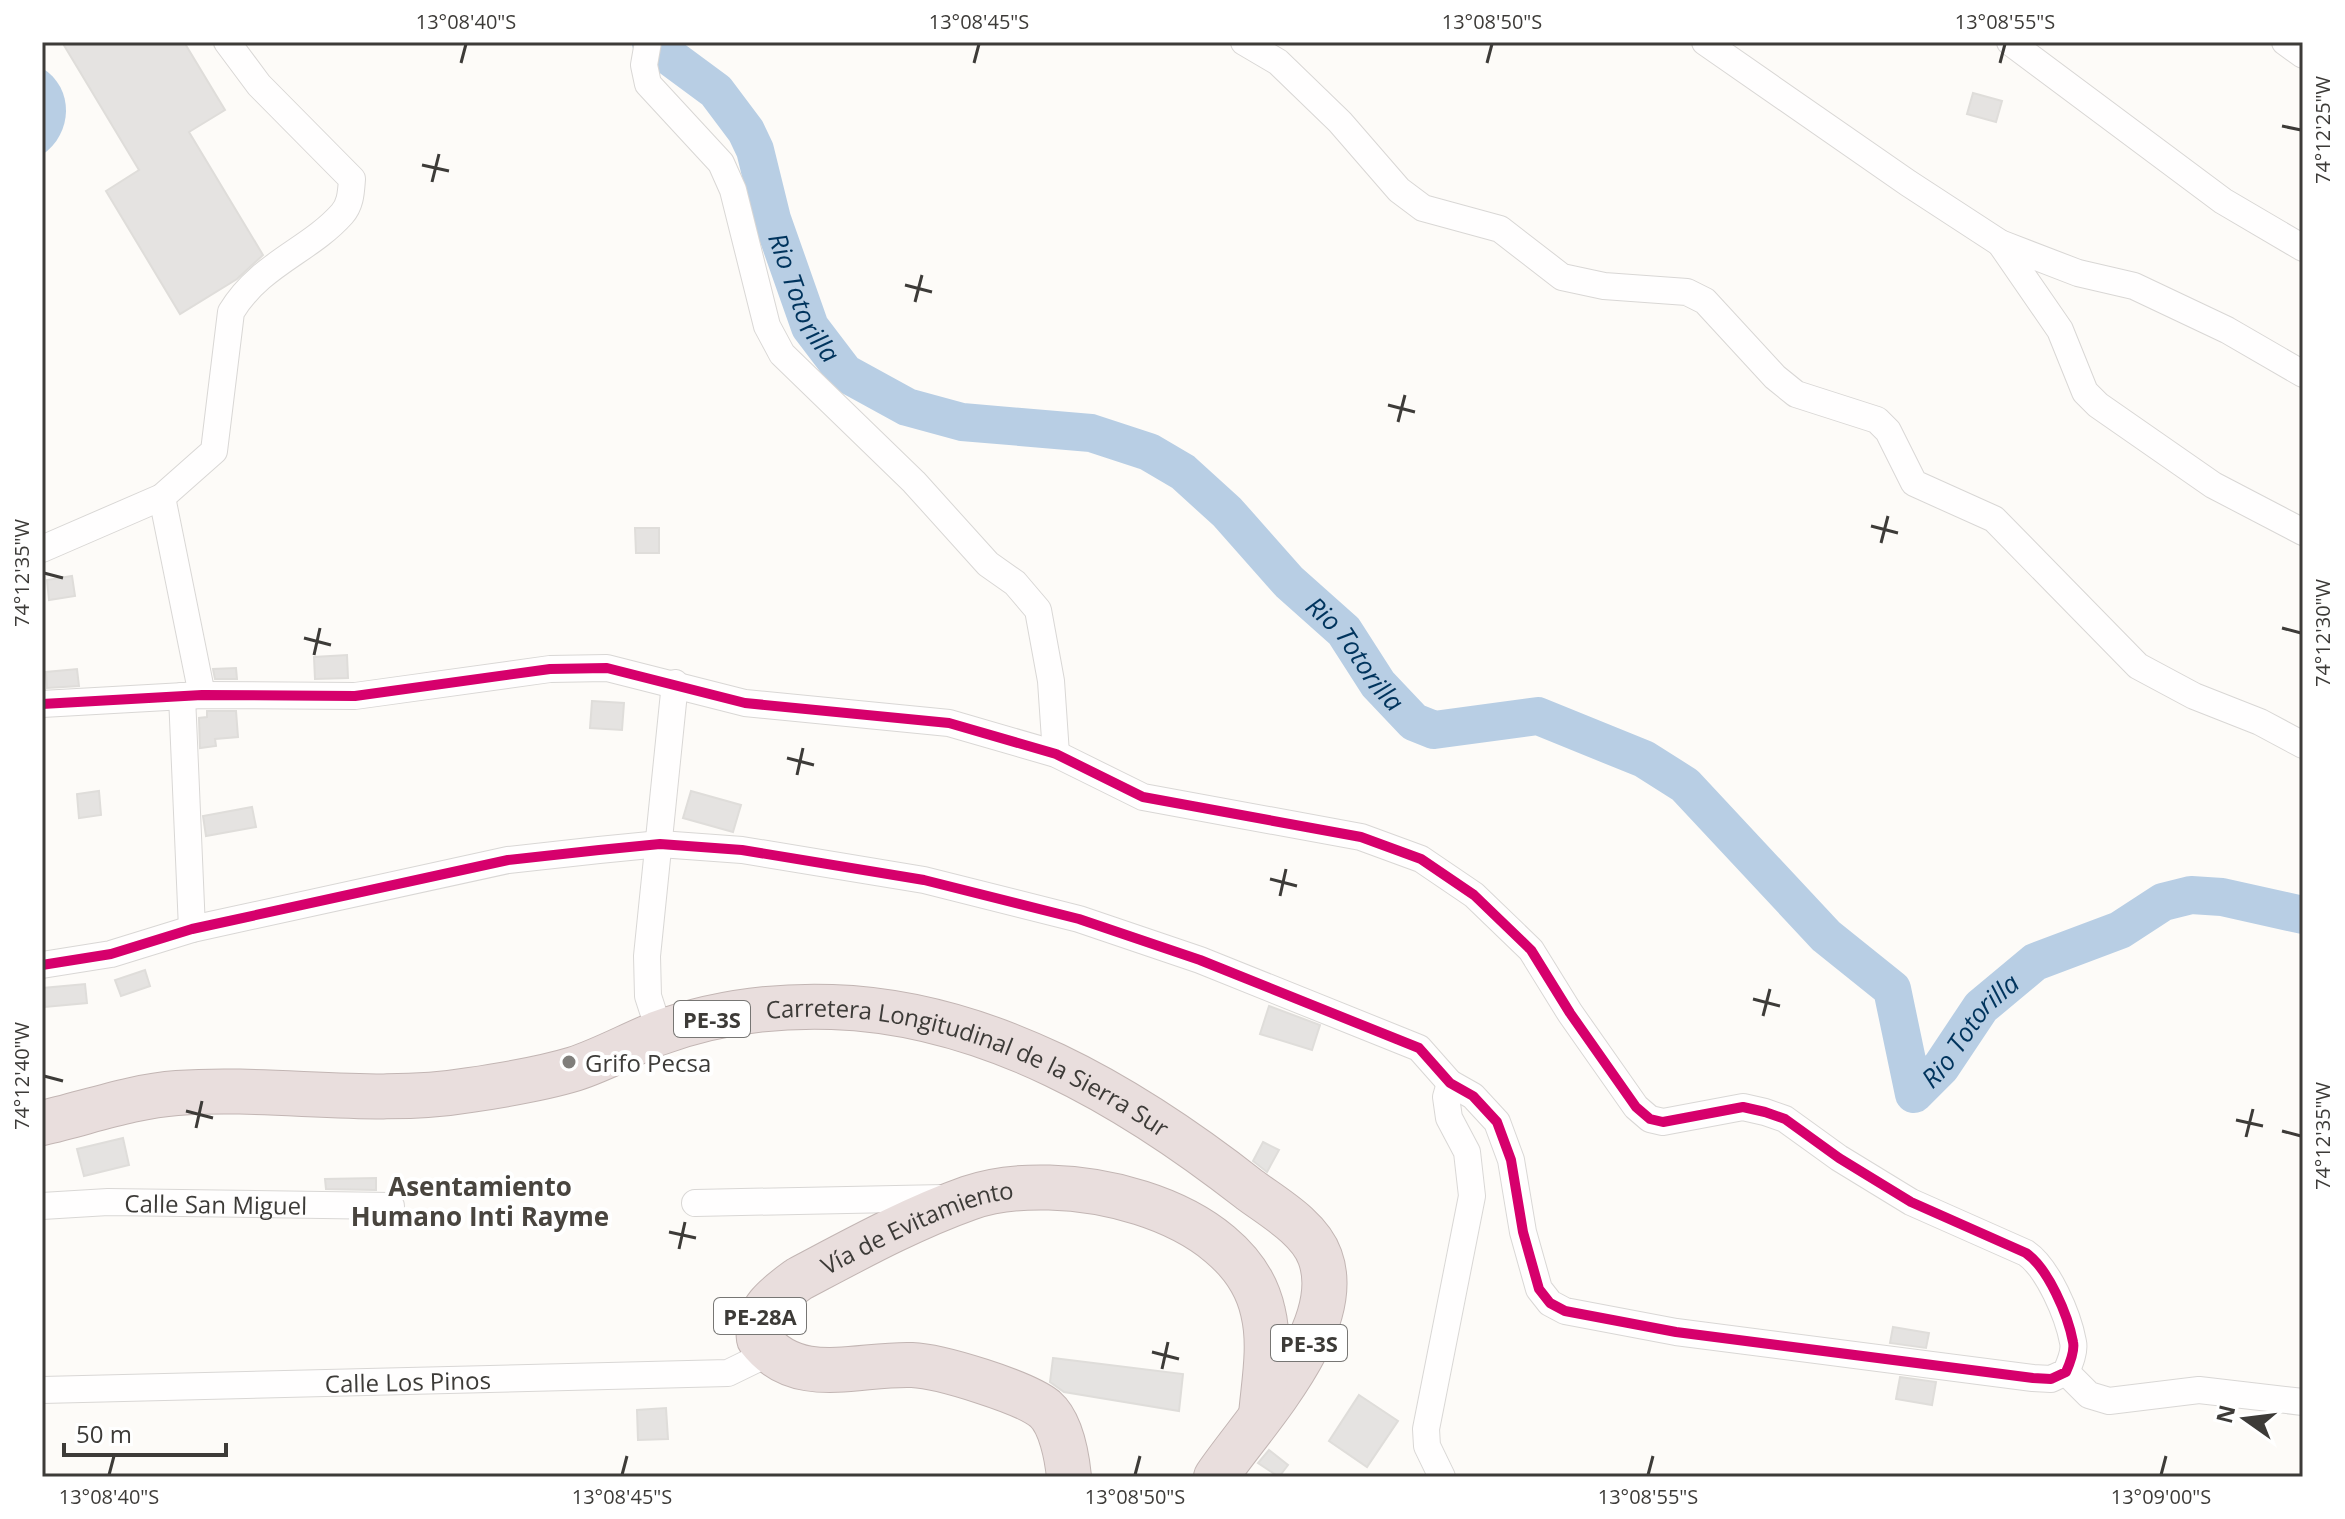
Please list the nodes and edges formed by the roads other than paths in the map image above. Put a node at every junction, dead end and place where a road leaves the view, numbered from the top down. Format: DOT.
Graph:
graph roads {
  1 [pos="227,42"];
  2 [pos="648,42"];
  3 [pos="1244,42"];
  4 [pos="1705,42"];
  5 [pos="2010,42"];
  6 [pos="2285,42"];
  7 [pos="2303,55"];
  8 [pos="2000,243"];
  9 [pos="2303,248"];
  10 [pos="2303,374"];
  11 [pos="162,497"];
  12 [pos="2303,532"];
  13 [pos="42,549"];
  14 [pos="675,683"];
  15 [pos="192,696"];
  16 [pos="42,704"];
  17 [pos="2303,745"];
  18 [pos="1056,754"];
  19 [pos="660,844"];
  20 [pos="192,929"];
  21 [pos="42,965"];
  22 [pos="660,1033"];
  23 [pos="1450,1083"];
  24 [pos="42,1123"];
  25 [pos="970,1198"];
  26 [pos="695,1203"];
  27 [pos="42,1206"];
  28 [pos="391,1206"];
  29 [pos="1321,1257"];
  30 [pos="1263,1310"];
  31 [pos="769,1353"];
  32 [pos="2066,1372"];
  33 [pos="42,1390"];
  34 [pos="2303,1402"];
  35 [pos="1261,1415"];
  36 [pos="1069,1477"];
  37 [pos="1216,1477"];
  38 [pos="1442,1477"];
  1 -- 11 [label="street"];
  2 -- 18 [label="street"];
  3 -- 17 [label="street"];
  4 -- 8 [label="street"];
  5 -- 9 [label="street"];
  6 -- 7 [label="street"];
  8 -- 10 [label="street"];
  8 -- 12 [label="street"];
  11 -- 13 [label="street"];
  11 -- 15 [label="street"];
  14 -- 15 [label="street"];
  14 -- 18 [label="street"];
  14 -- 19 [label="street"];
  15 -- 16 [label="street"];
  15 -- 20 [label="street"];
  18 -- 32 [label="street"];
  19 -- 20 [label="street"];
  19 -- 22 [label="street"];
  19 -- 23 [label="street"];
  20 -- 21 [label="street"];
  22 -- 24 [label="highway, Carretera Longitudinal de la Sierra Sur / PE-3S"];
  22 -- 29 [label="highway, Carretera Longitudinal de la Sierra Sur / PE-3S"];
  23 -- 32 [label="street"];
  23 -- 38 [label="street"];
  25 -- 26 [label="street"];
  25 -- 30 [label="highway, Vía de Evitamiento / PE-28A"];
  25 -- 31 [label="highway, Vía de Evitamiento / PE-28A"];
  27 -- 28 [label="street, Calle San Miguel"];
  29 -- 30 [label="highway"];
  29 -- 35 [label="highway, PE-3S"];
  30 -- 35 [label="highway"];
  31 -- 33 [label="street, Calle Los Pinos"];
  31 -- 36 [label="highway, PE-28A"];
  32 -- 34 [label="street"];
  35 -- 37 [label="highway, PE-3S"];
}
